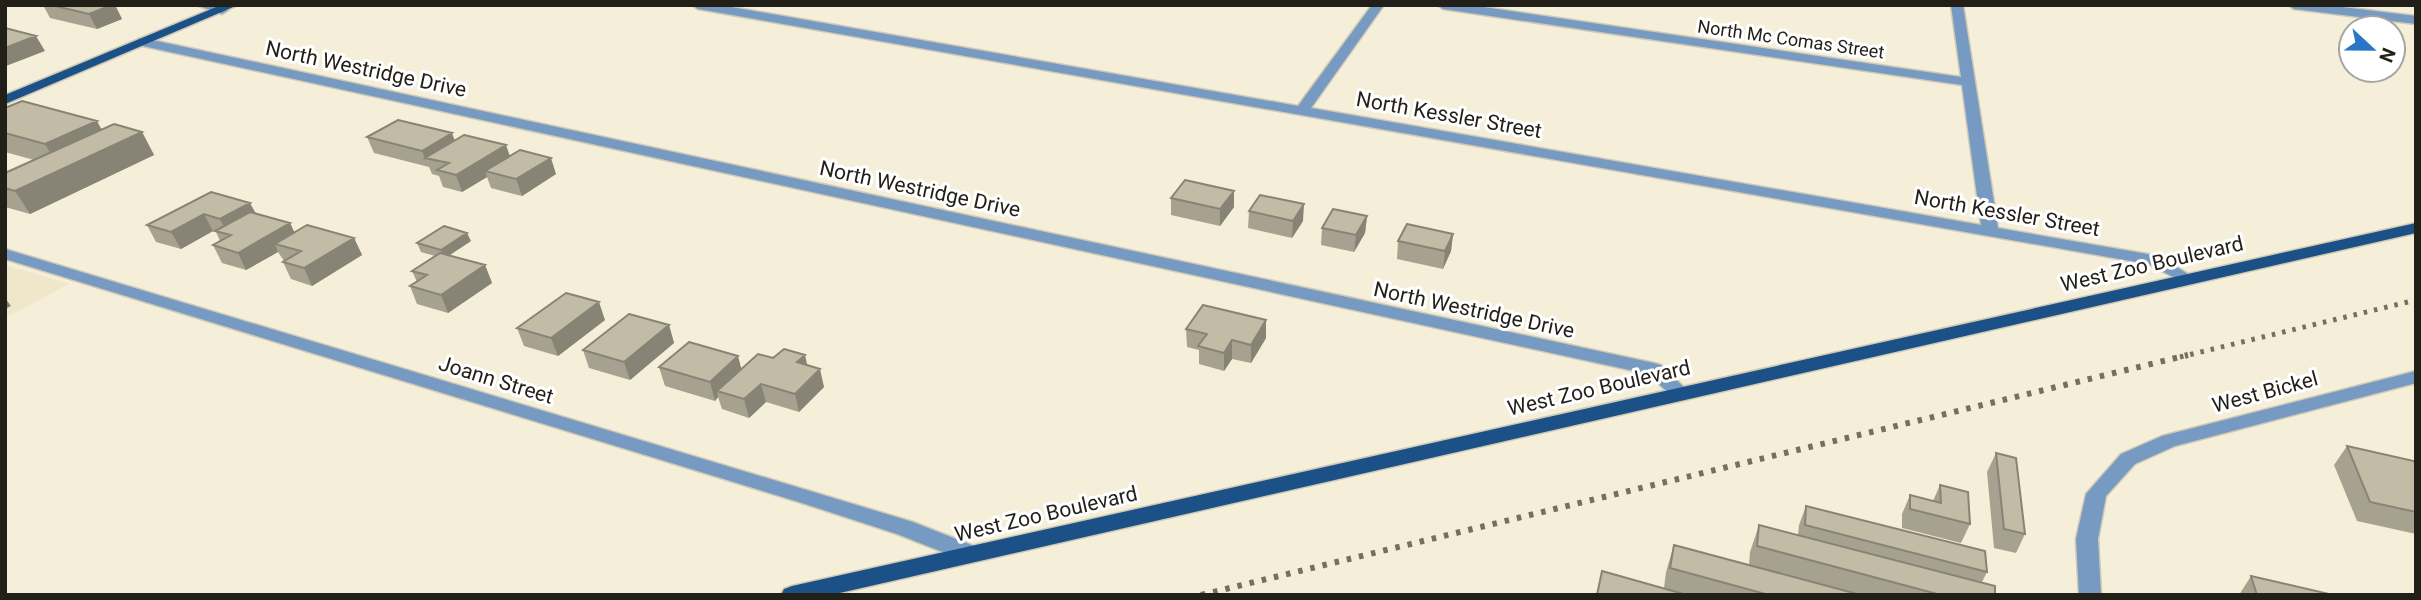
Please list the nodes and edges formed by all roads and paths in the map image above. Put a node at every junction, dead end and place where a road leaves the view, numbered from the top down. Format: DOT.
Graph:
graph roads {
  1 [pos="202,5"];
  2 [pos="698,5"];
  3 [pos="1378,5"];
  4 [pos="1443,5"];
  5 [pos="1957,5"];
  6 [pos="2294,5"];
  7 [pos="2409,5"];
  8 [pos="227,7"];
  9 [pos="2416,14"];
  10 [pos="2416,20"];
  11 [pos="144,42"];
  12 [pos="1968,82"];
  13 [pos="5,100"];
  14 [pos="1302,111"];
  15 [pos="2416,228"];
  16 [pos="1990,230"];
  17 [pos="5,254"];
  18 [pos="2187,279"];
  19 [pos="2416,377"];
  20 [pos="1680,393"];
  21 [pos="971,554"];
  22 [pos="792,595"];
  23 [pos="2090,595"];
  1 -- 8 [label="street"];
  2 -- 14 [label="street, North Kessler Street"];
  3 -- 14 [label="street"];
  4 -- 12 [label="street, North Mc Comas Street"];
  5 -- 12 [label="street"];
  6 -- 10 [label="street"];
  7 -- 9 [label="street"];
  8 -- 11 [label="main road"];
  11 -- 13 [label="main road"];
  11 -- 20 [label="street, North Westridge Drive"];
  12 -- 16 [label="street"];
  14 -- 16 [label="street, North Kessler Street"];
  15 -- 18 [label="main road, West Zoo Boulevard"];
  16 -- 18 [label="street, North Kessler Street"];
  17 -- 21 [label="street, Joann Street"];
  18 -- 20 [label="main road, West Zoo Boulevard"];
  19 -- 23 [label="street, West Bickel"];
  20 -- 21 [label="main road, West Zoo Boulevard"];
  21 -- 22 [label="main road, West Zoo Boulevard"];
}
